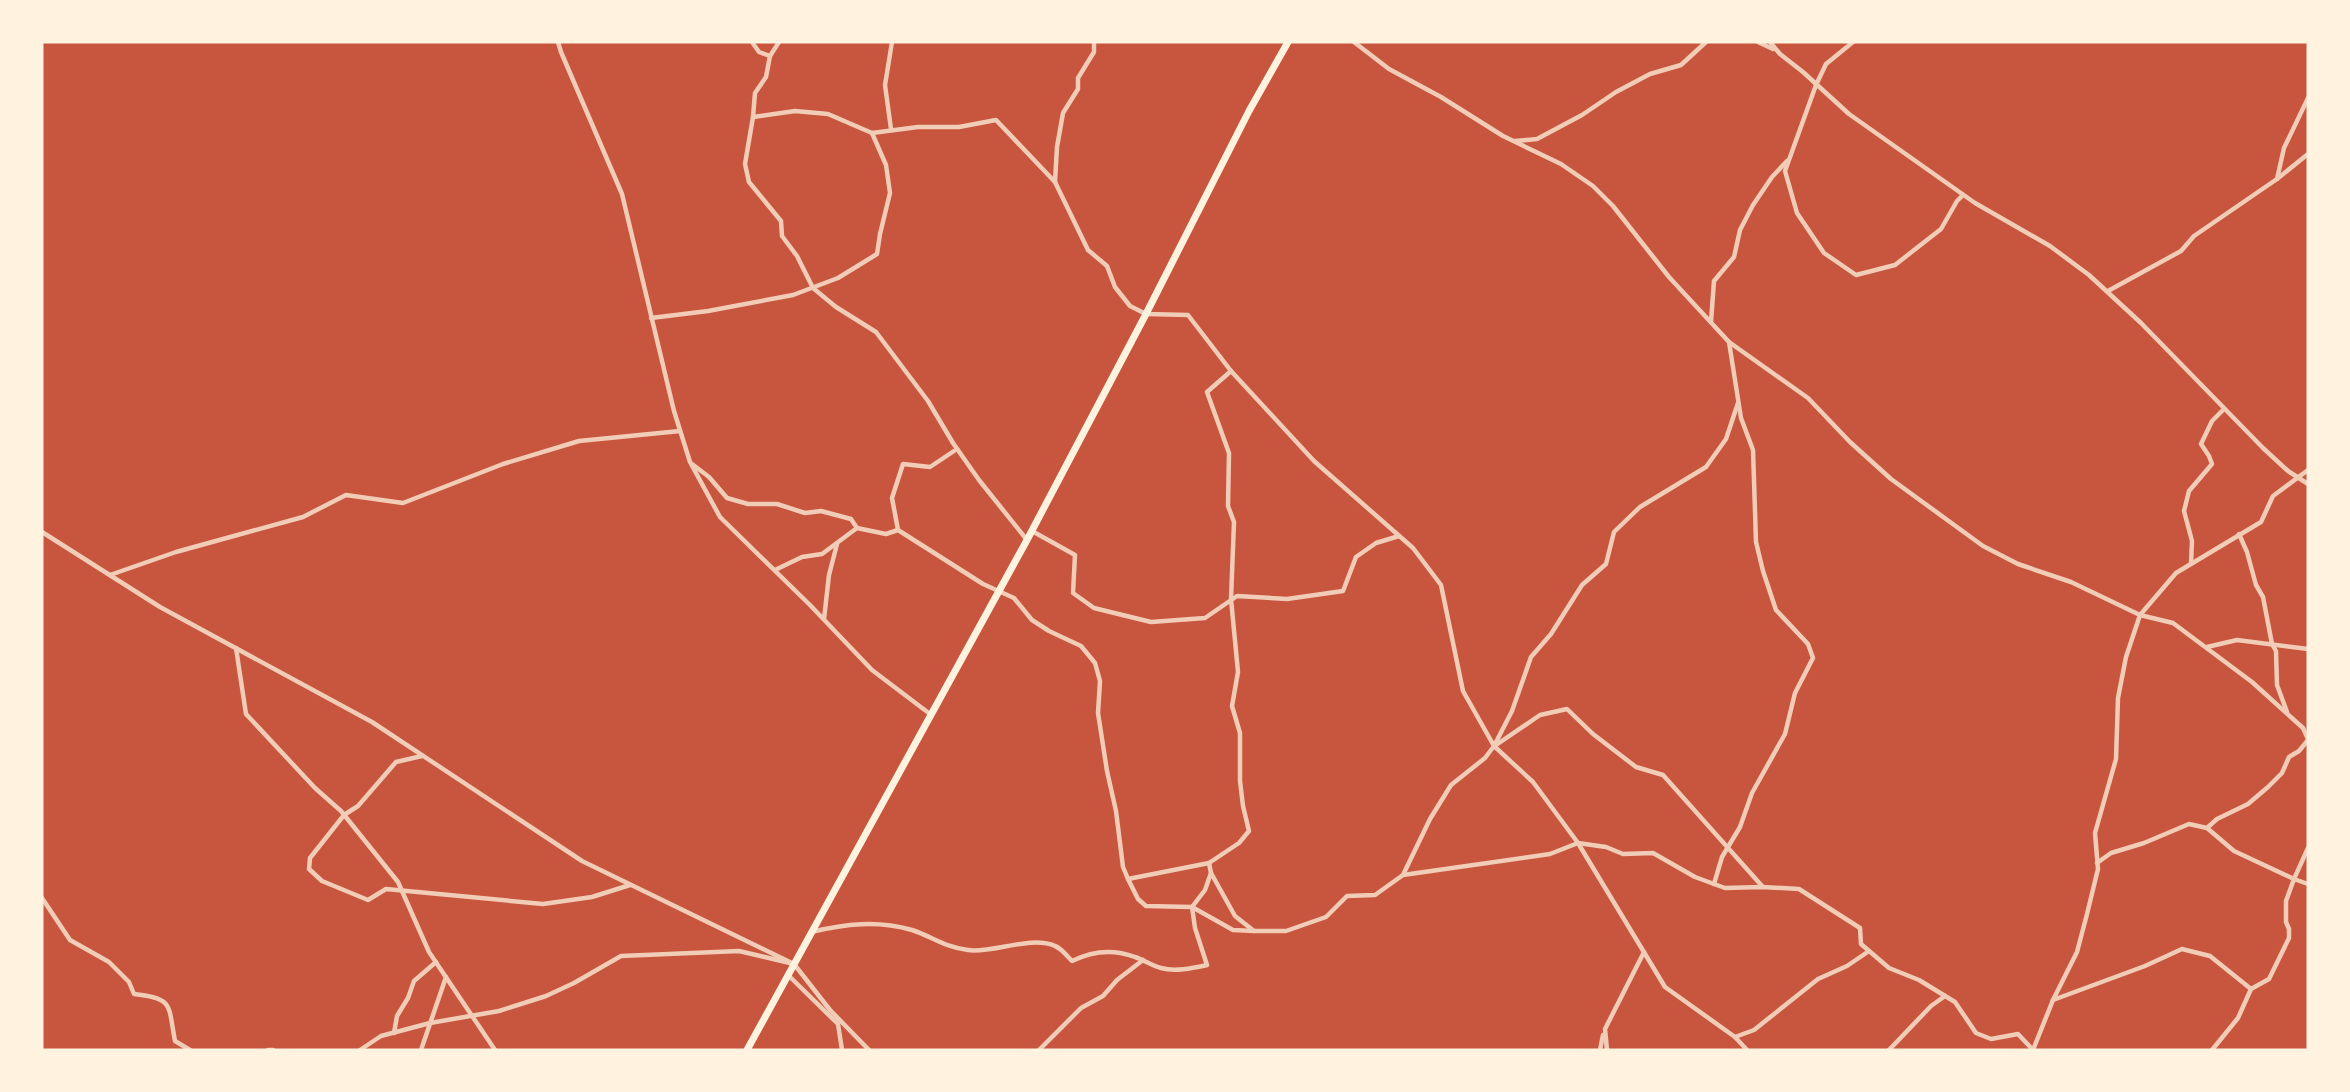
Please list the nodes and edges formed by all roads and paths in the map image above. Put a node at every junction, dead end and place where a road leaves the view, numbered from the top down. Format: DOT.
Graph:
graph roads {
  1 [pos="558,42"];
  2 [pos="752,42"];
  3 [pos="779,42"];
  4 [pos="892,42"];
  5 [pos="1094,42"];
  6 [pos="1288,42"];
  7 [pos="1354,42"];
  8 [pos="1706,42"];
  9 [pos="1758,42"];
  10 [pos="1770,42"];
  11 [pos="1853,42"];
  12 [pos="1776,50"];
  13 [pos="770,56"];
  14 [pos="1816,85"];
  15 [pos="2308,98"];
  16 [pos="753,117"];
  17 [pos="891,129"];
  18 [pos="872,133"];
  19 [pos="1512,141"];
  20 [pos="2308,154"];
  21 [pos="1789,159"];
  22 [pos="2277,179"];
  23 [pos="1055,182"];
  24 [pos="1963,195"];
  25 [pos="813,288"];
  26 [pos="2108,291"];
  27 [pos="1146,314"];
  28 [pos="651,318"];
  29 [pos="1711,322"];
  30 [pos="1729,342"];
  31 [pos="1232,371"];
  32 [pos="1738,403"];
  33 [pos="2224,409"];
  34 [pos="680,431"];
  35 [pos="957,449"];
  36 [pos="690,462"];
  37 [pos="2308,470"];
  38 [pos="2297,477"];
  39 [pos="2308,484"];
  40 [pos="857,528"];
  41 [pos="898,530"];
  42 [pos="1032,531"];
  43 [pos="42,532"];
  44 [pos="2239,534"];
  45 [pos="1399,536"];
  46 [pos="1028,540"];
  47 [pos="837,544"];
  48 [pos="2191,563"];
  49 [pos="775,570"];
  50 [pos="110,575"];
  51 [pos="999,591"];
  52 [pos="1231,599"];
  53 [pos="2140,615"];
  54 [pos="824,619"];
  55 [pos="2272,644"];
  56 [pos="2207,647"];
  57 [pos="236,648"];
  58 [pos="2308,649"];
  59 [pos="2287,712"];
  60 [pos="930,714"];
  61 [pos="2308,740"];
  62 [pos="1494,746"];
  63 [pos="423,756"];
  64 [pos="344,815"];
  65 [pos="2207,828"];
  66 [pos="1578,843"];
  67 [pos="1728,847"];
  68 [pos="2308,848"];
  69 [pos="1209,863"];
  70 [pos="2097,863"];
  71 [pos="1211,873"];
  72 [pos="1403,875"];
  73 [pos="1128,879"];
  74 [pos="2294,879"];
  75 [pos="1714,884"];
  76 [pos="2308,884"];
  77 [pos="631,885"];
  78 [pos="1762,887"];
  79 [pos="402,890"];
  80 [pos="42,898"];
  81 [pos="1192,907"];
  82 [pos="1254,931"];
  83 [pos="811,932"];
  84 [pos="1869,951"];
  85 [pos="1644,952"];
  86 [pos="1143,960"];
  87 [pos="436,962"];
  88 [pos="794,964"];
  89 [pos="788,975"];
  90 [pos="446,977"];
  91 [pos="2251,989"];
  92 [pos="1945,996"];
  93 [pos="2053,1000"];
  94 [pos="471,1015"];
  95 [pos="430,1023"];
  96 [pos="1605,1029"];
  97 [pos="393,1033"];
  98 [pos="1735,1037"];
  99 [pos="190,1050"];
  100 [pos="268,1050"];
  101 [pos="273,1050"];
  102 [pos="360,1050"];
  103 [pos="422,1050"];
  104 [pos="495,1050"];
  105 [pos="747,1050"];
  106 [pos="842,1050"];
  107 [pos="869,1050"];
  108 [pos="1039,1050"];
  109 [pos="1600,1050"];
  110 [pos="1607,1050"];
  111 [pos="1747,1050"];
  112 [pos="1889,1050"];
  113 [pos="2212,1050"];
  1 -- 28 [label="street"];
  2 -- 13 [label="street"];
  3 -- 13 [label="street"];
  4 -- 17 [label="street"];
  5 -- 23 [label="street"];
  6 -- 27 [label="main road"];
  7 -- 19 [label="street"];
  8 -- 19 [label="street"];
  9 -- 12 [label="street"];
  10 -- 12 [label="street"];
  11 -- 14 [label="street"];
  12 -- 14 [label="street"];
  13 -- 16 [label="street"];
  14 -- 21 [label="street"];
  14 -- 24 [label="street"];
  15 -- 22 [label="street"];
  16 -- 18 [label="street"];
  16 -- 25 [label="street"];
  17 -- 18 [label="street"];
  17 -- 23 [label="street"];
  18 -- 25 [label="street"];
  19 -- 29 [label="street"];
  20 -- 22 [label="street"];
  21 -- 24 [label="street"];
  21 -- 29 [label="street"];
  22 -- 26 [label="street"];
  23 -- 27 [label="street"];
  24 -- 26 [label="street"];
  25 -- 28 [label="street"];
  25 -- 35 [label="street"];
  26 -- 33 [label="street"];
  27 -- 31 [label="street"];
  27 -- 42 [label="main road"];
  28 -- 34 [label="street"];
  29 -- 30 [label="street"];
  30 -- 32 [label="street"];
  30 -- 53 [label="street"];
  31 -- 45 [label="street"];
  31 -- 52 [label="street"];
  32 -- 62 [label="street"];
  32 -- 67 [label="street"];
  33 -- 38 [label="street"];
  33 -- 48 [label="street"];
  34 -- 36 [label="street"];
  34 -- 50 [label="street"];
  35 -- 41 [label="street"];
  35 -- 46 [label="street"];
  36 -- 40 [label="street"];
  36 -- 49 [label="street"];
  37 -- 38 [label="street"];
  38 -- 39 [label="street"];
  38 -- 44 [label="street"];
  40 -- 41 [label="street"];
  40 -- 47 [label="street"];
  41 -- 51 [label="street"];
  42 -- 46 [label="main road"];
  42 -- 52 [label="street"];
  43 -- 50 [label="street"];
  44 -- 48 [label="street"];
  44 -- 55 [label="street"];
  45 -- 52 [label="street"];
  45 -- 62 [label="street"];
  46 -- 51 [label="main road"];
  47 -- 49 [label="street"];
  47 -- 54 [label="street"];
  48 -- 53 [label="street"];
  49 -- 54 [label="street"];
  50 -- 57 [label="street"];
  51 -- 60 [label="main road"];
  51 -- 73 [label="street"];
  52 -- 69 [label="street"];
  53 -- 56 [label="street"];
  53 -- 70 [label="street"];
  54 -- 60 [label="street"];
  55 -- 56 [label="street"];
  55 -- 58 [label="street"];
  55 -- 59 [label="street"];
  56 -- 59 [label="street"];
  57 -- 63 [label="street"];
  57 -- 64 [label="street"];
  59 -- 61 [label="street"];
  60 -- 83 [label="main road"];
  61 -- 65 [label="street"];
  62 -- 66 [label="street"];
  62 -- 67 [label="street"];
  62 -- 72 [label="street"];
  63 -- 64 [label="street"];
  63 -- 77 [label="street"];
  64 -- 79 [label="street"];
  64 -- 79 [label="street"];
  65 -- 70 [label="street"];
  65 -- 74 [label="street"];
  66 -- 72 [label="street"];
  66 -- 75 [label="street"];
  66 -- 85 [label="street"];
  67 -- 75 [label="street"];
  67 -- 78 [label="street"];
  68 -- 74 [label="street"];
  69 -- 71 [label="street"];
  69 -- 73 [label="street"];
  70 -- 93 [label="street"];
  71 -- 81 [label="street"];
  71 -- 82 [label="street"];
  72 -- 82 [label="street"];
  73 -- 81 [label="street"];
  74 -- 76 [label="street"];
  74 -- 91 [label="street"];
  75 -- 78 [label="street"];
  77 -- 79 [label="street"];
  77 -- 88 [label="street"];
  78 -- 84 [label="street"];
  79 -- 87 [label="street"];
  80 -- 99 [label="street"];
  81 -- 82 [label="street"];
  81 -- 86 [label="street"];
  83 -- 86 [label="street"];
  83 -- 88 [label="main road"];
  84 -- 92 [label="street"];
  84 -- 98 [label="street"];
  85 -- 96 [label="street"];
  85 -- 98 [label="street"];
  86 -- 108 [label="street"];
  87 -- 90 [label="street"];
  87 -- 97 [label="street"];
  88 -- 89 [label="main road"];
  88 -- 94 [label="street"];
  88 -- 107 [label="street"];
  89 -- 105 [label="main road"];
  89 -- 106 [label="street"];
  90 -- 94 [label="street"];
  90 -- 95 [label="street"];
  91 -- 93 [label="street"];
  91 -- 113 [label="street"];
  92 -- 93 [label="street"];
  92 -- 112 [label="street"];
  94 -- 95 [label="street"];
  94 -- 104 [label="street"];
  95 -- 97 [label="street"];
  95 -- 103 [label="street"];
  96 -- 109 [label="street"];
  96 -- 110 [label="street"];
  97 -- 102 [label="street"];
  98 -- 111 [label="street"];
  100 -- 101 [label="street"];
}
